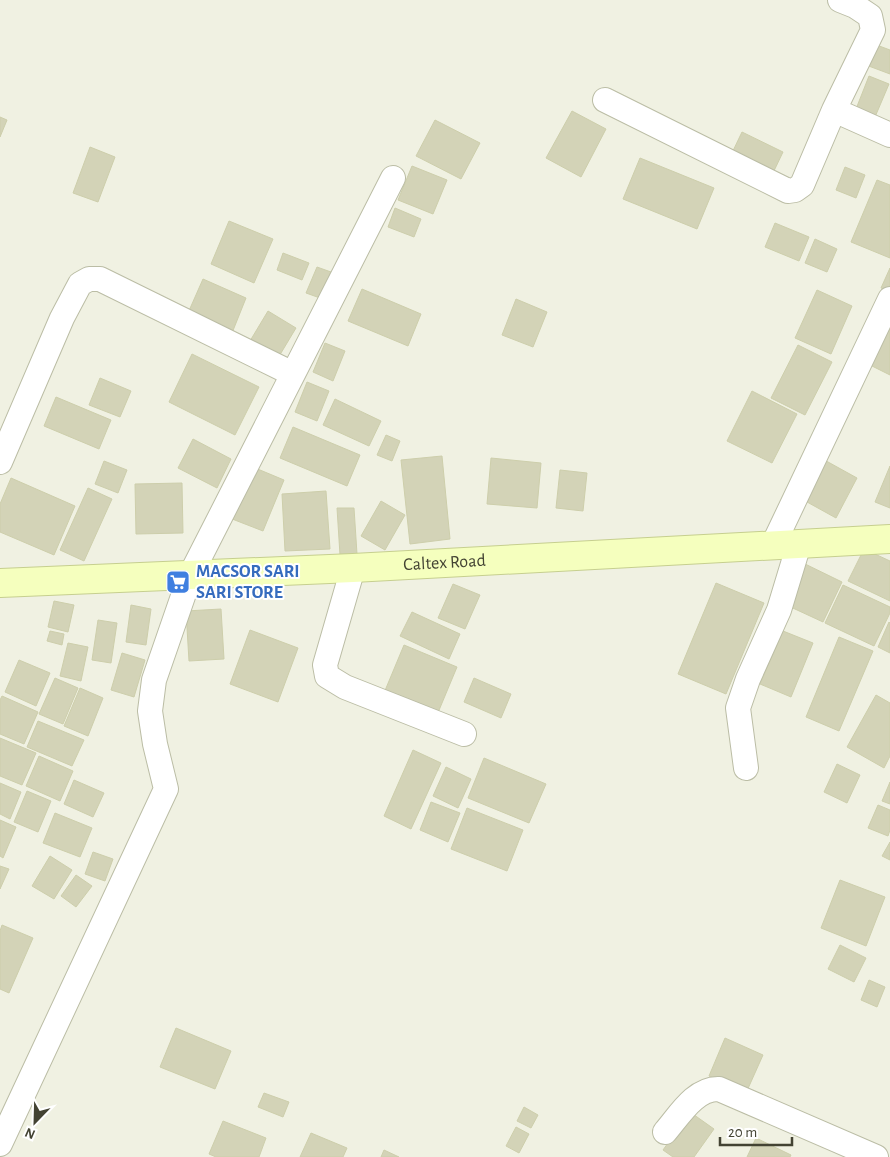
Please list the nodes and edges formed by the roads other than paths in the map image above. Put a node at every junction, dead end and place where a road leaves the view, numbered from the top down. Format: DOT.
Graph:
graph roads {
  1 [pos="840,0"];
  2 [pos="605,100"];
  3 [pos="834,110"];
  4 [pos="890,135"];
  5 [pos="393,178"];
  6 [pos="890,299"];
  7 [pos="293,374"];
  8 [pos="0,462"];
  9 [pos="890,539"];
  10 [pos="786,545"];
  11 [pos="353,568"];
  12 [pos="190,576"];
  13 [pos="0,583"];
  14 [pos="464,734"];
  15 [pos="746,768"];
  16 [pos="665,1132"];
  17 [pos="0,1144"];
  18 [pos="876,1157"];
  1 -- 3 [label="street"];
  2 -- 3 [label="street"];
  3 -- 4 [label="street"];
  5 -- 7 [label="street"];
  6 -- 10 [label="street"];
  7 -- 8 [label="street"];
  7 -- 12 [label="street"];
  9 -- 10 [label="street, Caltex Road"];
  10 -- 11 [label="street, Caltex Road"];
  10 -- 15 [label="street"];
  11 -- 12 [label="street, Caltex Road"];
  11 -- 14 [label="street"];
  12 -- 13 [label="street, Caltex Road"];
  12 -- 17 [label="street"];
  16 -- 18 [label="street"];
}
